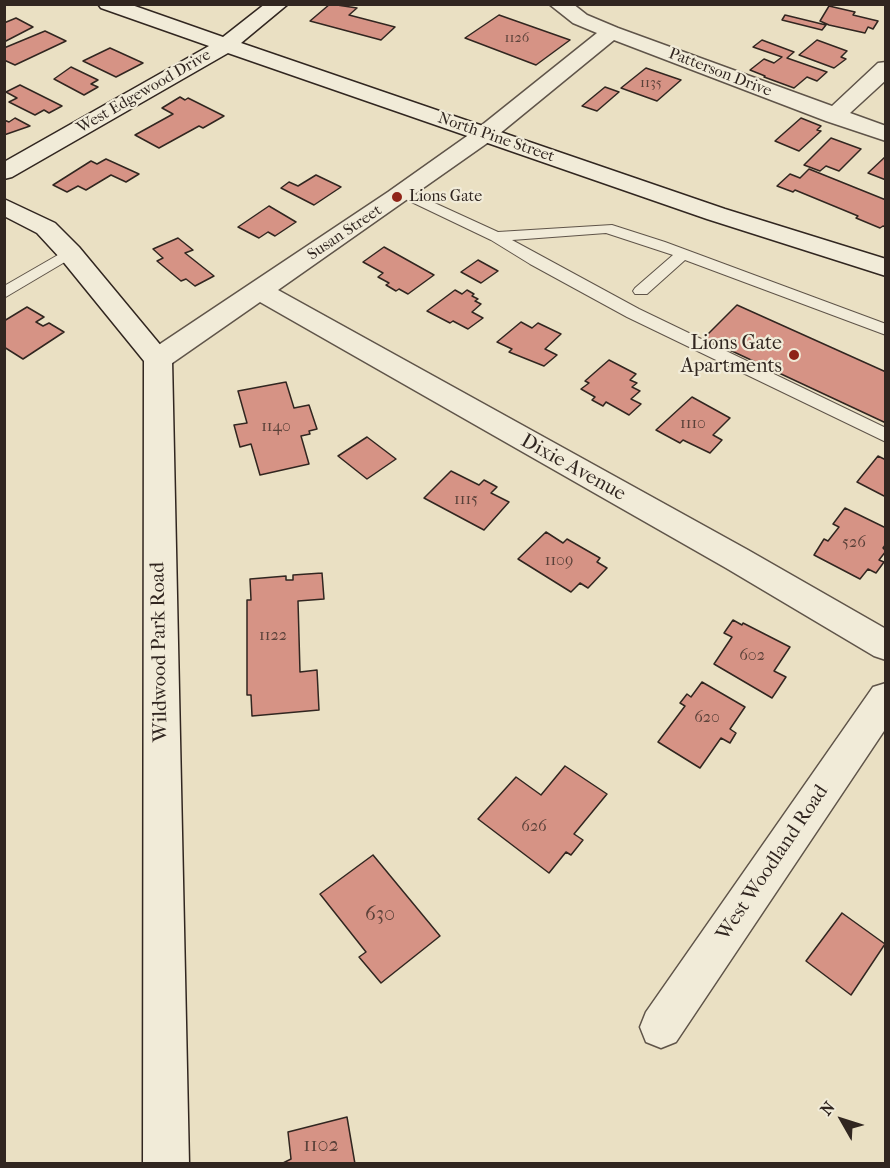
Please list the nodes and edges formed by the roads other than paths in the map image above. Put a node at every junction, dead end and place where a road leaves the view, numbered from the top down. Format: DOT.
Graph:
graph roads {
  1 [pos="108,4"];
  2 [pos="278,4"];
  3 [pos="559,4"];
  4 [pos="611,32"];
  5 [pos="226,45"];
  6 [pos="885,68"];
  7 [pos="834,116"];
  8 [pos="485,134"];
  9 [pos="885,134"];
  10 [pos="4,172"];
  11 [pos="404,193"];
  12 [pos="4,206"];
  13 [pos="496,237"];
  14 [pos="70,253"];
  15 [pos="683,254"];
  16 [pos="885,268"];
  17 [pos="260,291"];
  18 [pos="641,291"];
  19 [pos="4,293"];
  20 [pos="885,330"];
  21 [pos="158,359"];
  22 [pos="885,436"];
  23 [pos="885,646"];
  24 [pos="885,698"];
  25 [pos="661,1027"];
  26 [pos="166,1164"];
  1 -- 5 [label="street, North Pine Street"];
  2 -- 5 [label="street, West Edgewood Drive"];
  3 -- 4 [label="street, Patterson Drive"];
  4 -- 7 [label="street, Patterson Drive"];
  4 -- 8 [label="street, Susan Street"];
  5 -- 8 [label="street, North Pine Street"];
  5 -- 10 [label="street, West Edgewood Drive"];
  6 -- 7 [label="street"];
  7 -- 9 [label="street, Patterson Drive"];
  8 -- 11 [label="street, Susan Street"];
  8 -- 16 [label="street, North Pine Street"];
  11 -- 13 [label="lane"];
  11 -- 17 [label="street, Susan Street"];
  12 -- 14 [label="street"];
  13 -- 15 [label="lane"];
  13 -- 22 [label="lane"];
  14 -- 19 [label="lane"];
  14 -- 21 [label="street"];
  15 -- 18 [label="lane"];
  15 -- 20 [label="lane"];
  17 -- 21 [label="street, Susan Street"];
  17 -- 23 [label="street, Dixie Avenue"];
  21 -- 26 [label="street, Wildwood Park Road"];
  24 -- 25 [label="street, West Woodland Road"];
}
